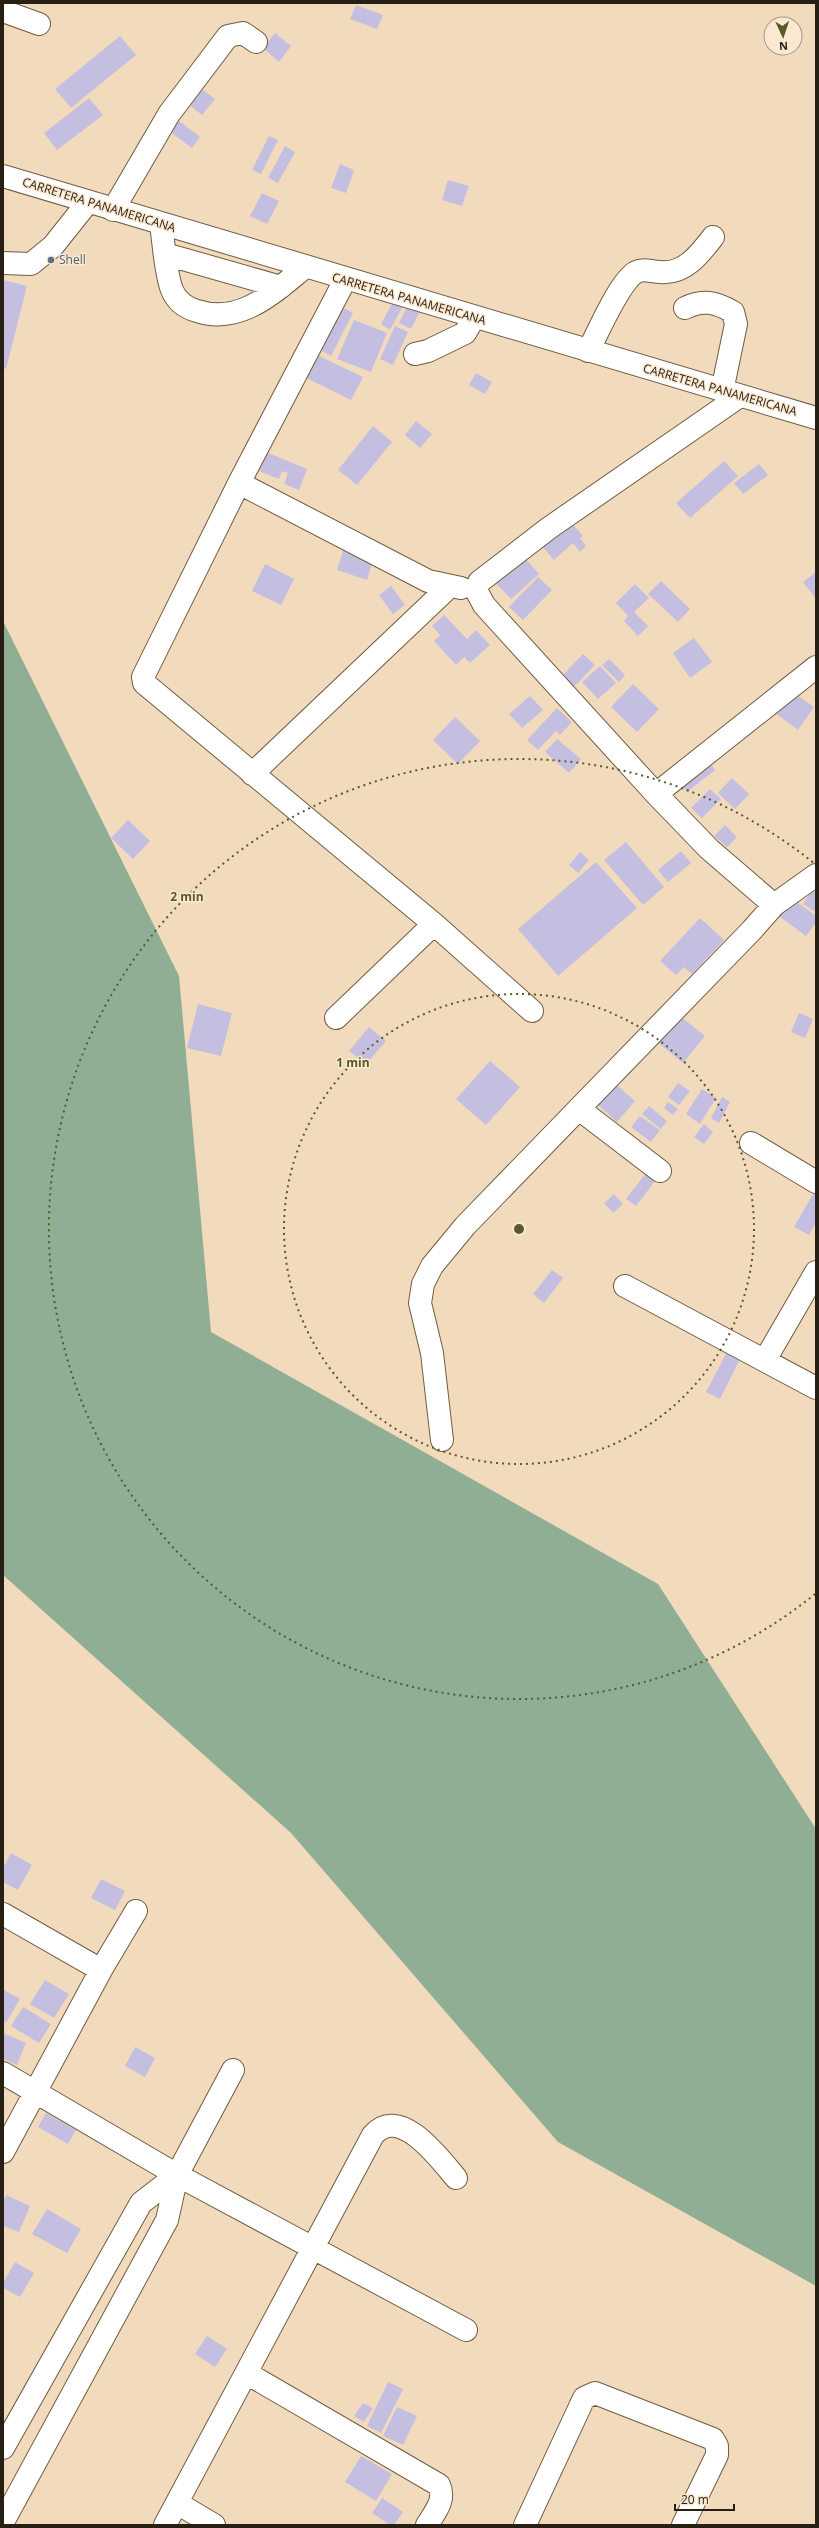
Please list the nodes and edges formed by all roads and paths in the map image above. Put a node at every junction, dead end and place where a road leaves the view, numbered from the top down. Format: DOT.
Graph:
graph roads {
  1 [pos="5,9"];
  2 [pos="40,24"];
  3 [pos="256,42"];
  4 [pos="3,176"];
  5 [pos="88,202"];
  6 [pos="113,210"];
  7 [pos="160,224"];
  8 [pos="713,237"];
  9 [pos="165,254"];
  10 [pos="3,263"];
  11 [pos="304,268"];
  12 [pos="345,280"];
  13 [pos="281,287"];
  14 [pos="684,308"];
  15 [pos="474,318"];
  16 [pos="588,351"];
  17 [pos="415,354"];
  18 [pos="731,393"];
  19 [pos="816,418"];
  20 [pos="239,483"];
  21 [pos="450,586"];
  22 [pos="476,590"];
  23 [pos="816,667"];
  24 [pos="252,774"];
  25 [pos="656,794"];
  26 [pos="816,875"];
  27 [pos="774,904"];
  28 [pos="434,924"];
  29 [pos="532,1011"];
  30 [pos="336,1018"];
  31 [pos="579,1109"];
  32 [pos="751,1143"];
  33 [pos="660,1172"];
  34 [pos="816,1182"];
  35 [pos="816,1272"];
  36 [pos="625,1286"];
  37 [pos="765,1360"];
  38 [pos="816,1388"];
  39 [pos="442,1440"];
  40 [pos="136,1911"];
  41 [pos="3,1914"];
  42 [pos="101,1970"];
  43 [pos="233,2070"];
  44 [pos="3,2073"];
  45 [pos="35,2091"];
  46 [pos="3,2152"];
  47 [pos="177,2175"];
  48 [pos="456,2178"];
  49 [pos="313,2247"];
  50 [pos="466,2330"];
  51 [pos="248,2374"];
  52 [pos="3,2448"];
  53 [pos="177,2503"];
  54 [pos="3,2522"];
  55 [pos="165,2525"];
  56 [pos="214,2525"];
  57 [pos="427,2525"];
  58 [pos="525,2525"];
  59 [pos="683,2525"];
  1 -- 2 [label="main road"];
  3 -- 6 [label="main road"];
  4 -- 5 [label="main road, CARRETERA PANAMERICANA"];
  5 -- 6 [label="main road, CARRETERA PANAMERICANA"];
  5 -- 10 [label="main road"];
  6 -- 7 [label="main road, CARRETERA PANAMERICANA"];
  7 -- 9 [label="main road"];
  7 -- 11 [label="main road, CARRETERA PANAMERICANA"];
  8 -- 16 [label="main road"];
  9 -- 13 [label="main road"];
  9 -- 13 [label="main road"];
  11 -- 12 [label="main road, CARRETERA PANAMERICANA"];
  11 -- 13 [label="main road"];
  12 -- 15 [label="main road, CARRETERA PANAMERICANA"];
  12 -- 20 [label="main road"];
  14 -- 18 [label="main road"];
  15 -- 16 [label="main road, CARRETERA PANAMERICANA"];
  15 -- 17 [label="main road"];
  16 -- 18 [label="main road, CARRETERA PANAMERICANA"];
  18 -- 19 [label="main road, CARRETERA PANAMERICANA"];
  18 -- 22 [label="main road"];
  20 -- 21 [label="main road"];
  20 -- 24 [label="main road"];
  21 -- 22 [label="main road"];
  21 -- 24 [label="main road"];
  22 -- 25 [label="main road"];
  23 -- 25 [label="main road"];
  24 -- 28 [label="main road"];
  25 -- 27 [label="main road"];
  26 -- 27 [label="main road"];
  27 -- 31 [label="main road"];
  28 -- 29 [label="main road"];
  28 -- 30 [label="main road"];
  31 -- 33 [label="main road"];
  31 -- 39 [label="main road"];
  32 -- 34 [label="main road"];
  35 -- 37 [label="main road"];
  36 -- 37 [label="main road"];
  37 -- 38 [label="main road"];
  40 -- 42 [label="main road"];
  41 -- 42 [label="main road"];
  42 -- 45 [label="main road"];
  43 -- 47 [label="main road"];
  44 -- 45 [label="main road"];
  45 -- 46 [label="main road"];
  45 -- 47 [label="main road"];
  47 -- 49 [label="main road"];
  47 -- 52 [label="main road"];
  47 -- 54 [label="main road"];
  48 -- 49 [label="main road"];
  49 -- 50 [label="main road"];
  49 -- 51 [label="main road"];
  51 -- 53 [label="main road"];
  51 -- 57 [label="main road"];
  53 -- 55 [label="main road"];
  53 -- 56 [label="main road"];
  58 -- 59 [label="main road"];
}
